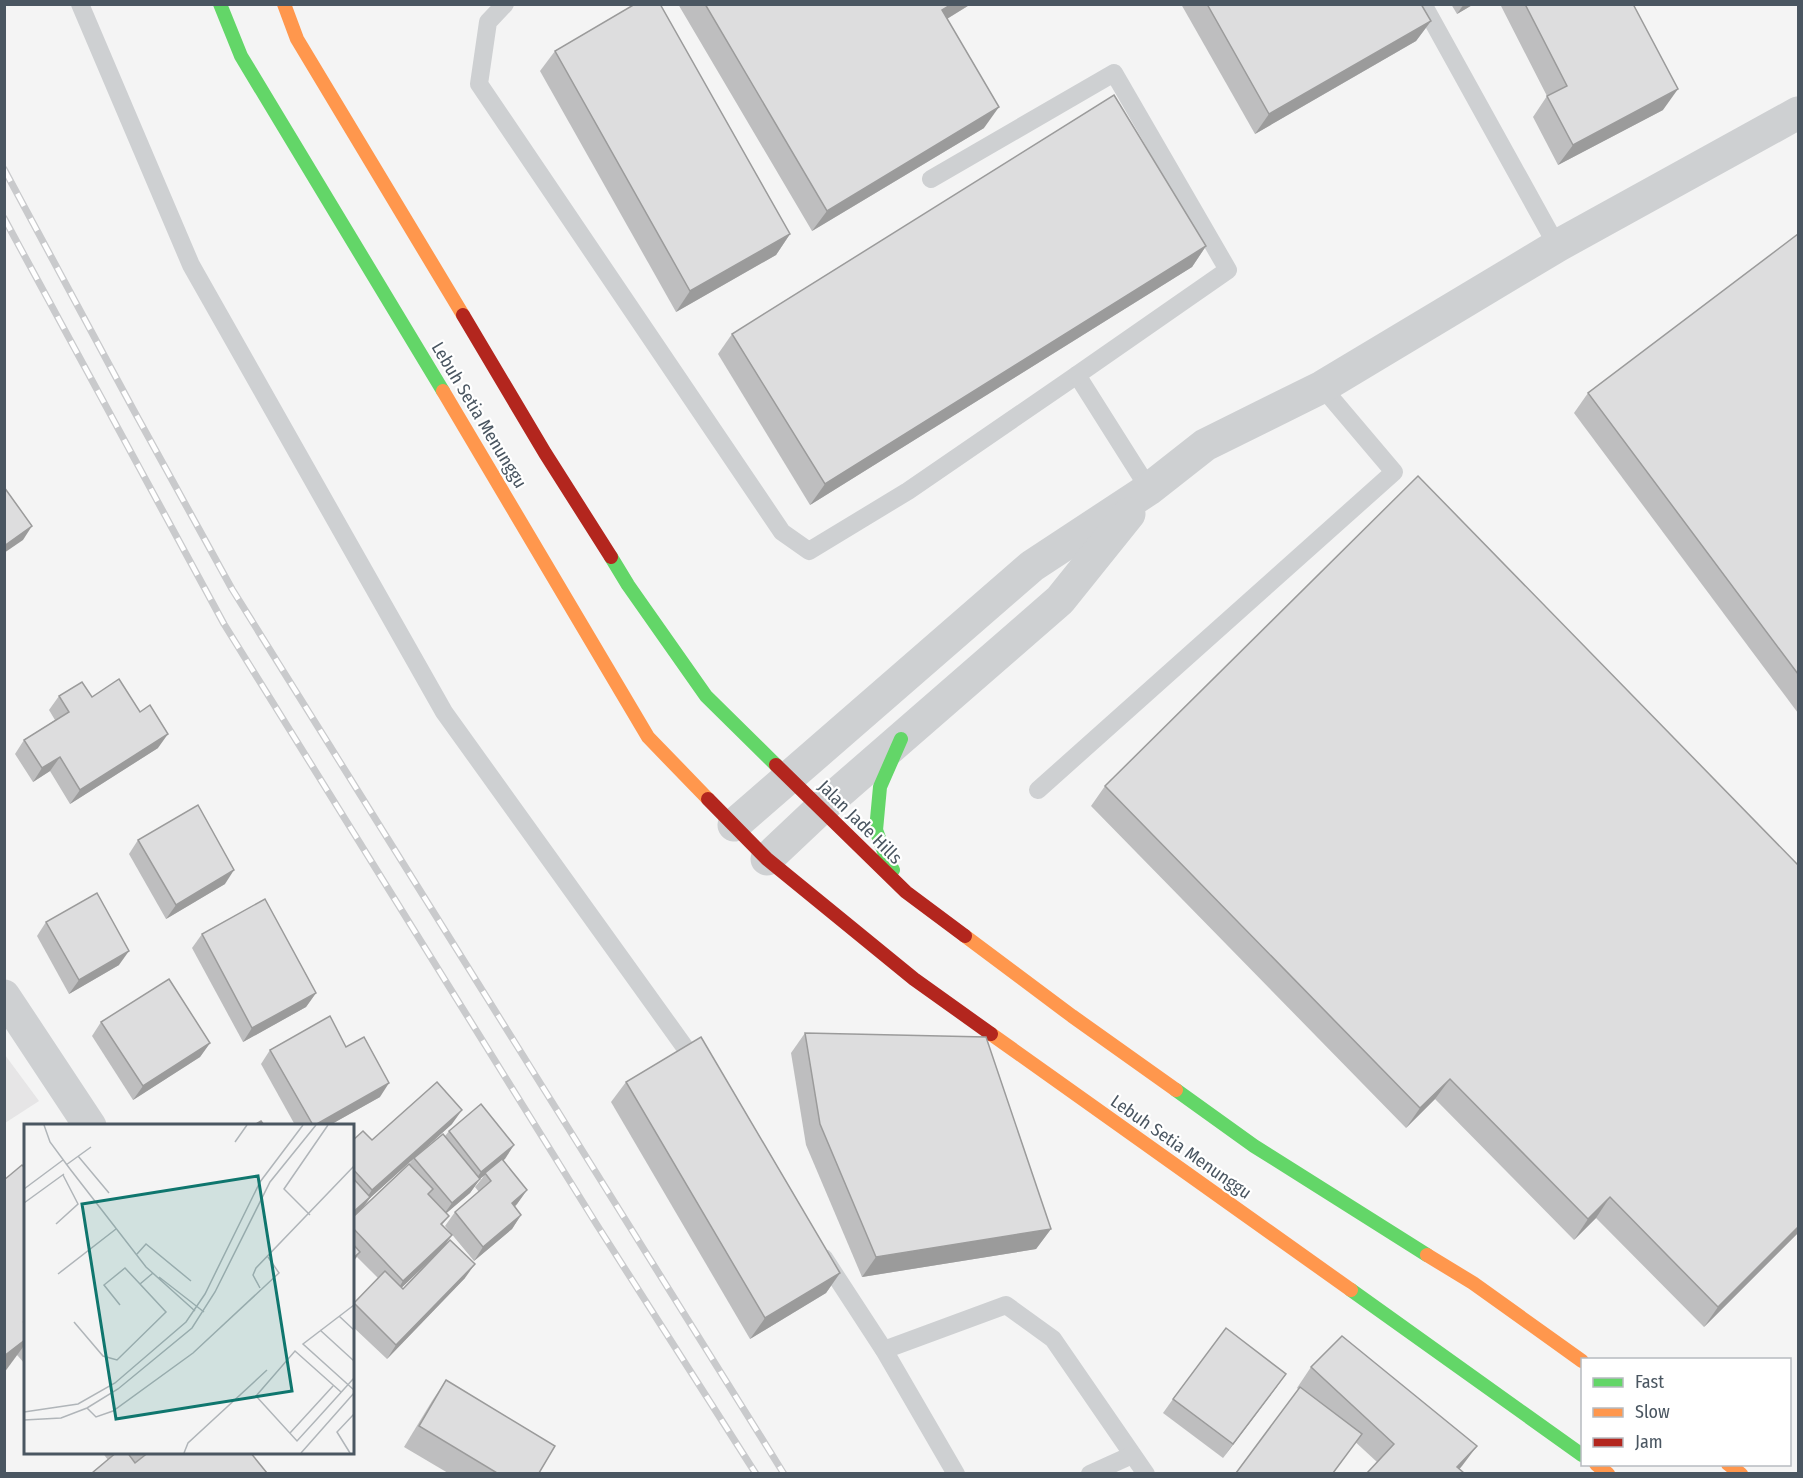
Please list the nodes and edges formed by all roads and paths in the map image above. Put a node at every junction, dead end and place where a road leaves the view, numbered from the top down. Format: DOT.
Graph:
graph roads {
  1 [pos="80,4"];
  2 [pos="220,4"];
  3 [pos="284,4"];
  4 [pos="505,4"];
  5 [pos="1423,4"];
  6 [pos="1798,113"];
  7 [pos="932,179"];
  8 [pos="1557,246"];
  9 [pos="1077,375"];
  10 [pos="1322,387"];
  11 [pos="1149,489"];
  12 [pos="901,739"];
  13 [pos="790,777"];
  14 [pos="1038,790"];
  15 [pos="821,808"];
  16 [pos="734,825"];
  17 [pos="767,859"];
  18 [pos="906,892"];
  19 [pos="4,996"];
  20 [pos="712,1085"];
  21 [pos="89,1124"];
  22 [pos="814,1242"];
  23 [pos="884,1350"];
  24 [pos="1581,1360"];
  25 [pos="1581,1454"];
  26 [pos="1132,1455"];
  27 [pos="956,1473"];
  28 [pos="1090,1473"];
  29 [pos="1146,1473"];
  1 -- 20 [label="lane"];
  2 -- 16 [label="street, Lebuh Setia Menunggu"];
  3 -- 13 [label="street, Lebuh Setia Menunggu"];
  4 -- 9 [label="lane"];
  5 -- 8 [label="lane"];
  6 -- 8 [label="street"];
  7 -- 9 [label="lane"];
  8 -- 10 [label="street"];
  9 -- 11 [label="lane"];
  10 -- 11 [label="street"];
  10 -- 14 [label="lane"];
  11 -- 12 [label="street"];
  11 -- 13 [label="street"];
  12 -- 15 [label="street"];
  12 -- 18 [label="street"];
  13 -- 15 [label="street, Jalan Jade Hills"];
  13 -- 16 [label="street"];
  15 -- 17 [label="street"];
  15 -- 18 [label="street, Jalan Jade Hills"];
  16 -- 17 [label="street"];
  17 -- 25 [label="street, Lebuh Setia Menunggu"];
  18 -- 24 [label="street"];
  19 -- 21 [label="street"];
  22 -- 23 [label="lane"];
  23 -- 26 [label="lane"];
  23 -- 27 [label="lane"];
  26 -- 28 [label="lane"];
  26 -- 29 [label="lane"];
}
